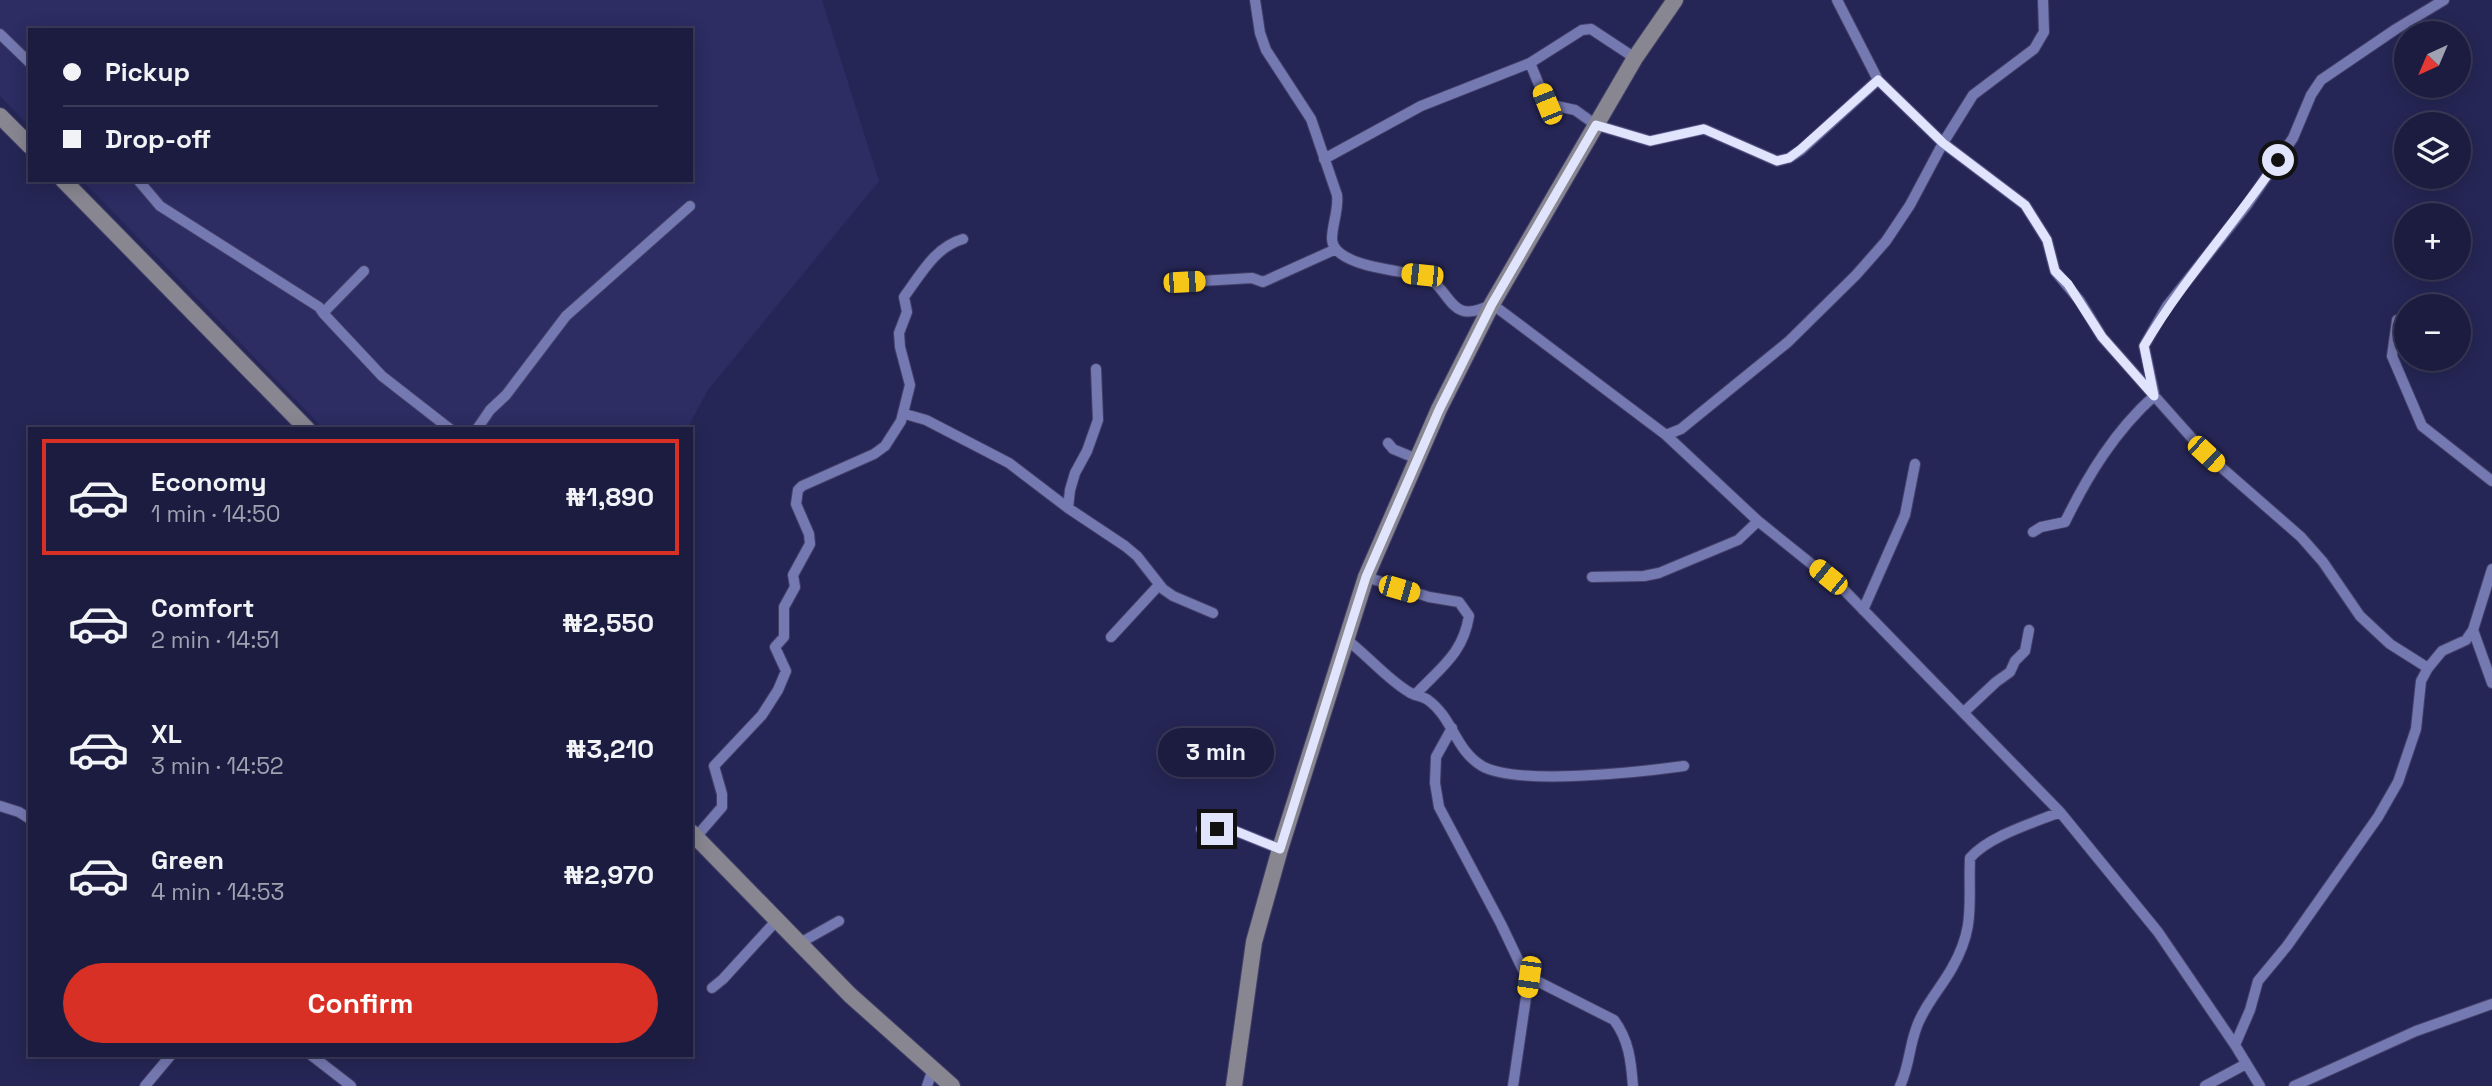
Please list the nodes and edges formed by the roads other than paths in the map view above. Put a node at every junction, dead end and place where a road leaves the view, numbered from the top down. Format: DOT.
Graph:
graph roads {
  1 [pos="1255,0"];
  2 [pos="1675,0"];
  3 [pos="1837,0"];
  4 [pos="2043,0"];
  5 [pos="2444,0"];
  6 [pos="0,34"];
  7 [pos="1635,58"];
  8 [pos="28,62"];
  9 [pos="1530,63"];
  10 [pos="1878,80"];
  11 [pos="0,116"];
  12 [pos="1596,125"];
  13 [pos="1943,143"];
  14 [pos="28,144"];
  15 [pos="1324,159"];
  16 [pos="65,182"];
  17 [pos="140,182"];
  18 [pos="690,206"];
  19 [pos="963,239"];
  20 [pos="1336,249"];
  21 [pos="364,271"];
  22 [pos="1184,282"];
  23 [pos="1492,304"];
  24 [pos="323,313"];
  25 [pos="2394,342"];
  26 [pos="2394,361"];
  27 [pos="1096,369"];
  28 [pos="2398,371"];
  29 [pos="2154,396"];
  30 [pos="905,414"];
  31 [pos="305,427"];
  32 [pos="447,427"];
  33 [pos="478,427"];
  34 [pos="1666,435"];
  35 [pos="1388,443"];
  36 [pos="1418,459"];
  37 [pos="1915,464"];
  38 [pos="2492,481"];
  39 [pos="1068,508"];
  40 [pos="1758,521"];
  41 [pos="2033,532"];
  42 [pos="2492,569"];
  43 [pos="1366,577"];
  44 [pos="1592,577"];
  45 [pos="1158,585"];
  46 [pos="1863,610"];
  47 [pos="1213,613"];
  48 [pos="2029,630"];
  49 [pos="2473,630"];
  50 [pos="1111,636"];
  51 [pos="1347,640"];
  52 [pos="2428,668"];
  53 [pos="2492,683"];
  54 [pos="1415,695"];
  55 [pos="1964,712"];
  56 [pos="1452,728"];
  57 [pos="1684,766"];
  58 [pos="0,806"];
  59 [pos="2060,811"];
  60 [pos="28,818"];
  61 [pos="1201,829"];
  62 [pos="694,835"];
  63 [pos="1280,849"];
  64 [pos="777,920"];
  65 [pos="839,921"];
  66 [pos="800,943"];
  67 [pos="1529,977"];
  68 [pos="712,988"];
  69 [pos="2492,1004"];
  70 [pos="2235,1045"];
  71 [pos="169,1057"];
  72 [pos="315,1057"];
  73 [pos="2246,1064"];
  74 [pos="933,1069"];
  75 [pos="145,1086"];
  76 [pos="351,1086"];
  77 [pos="927,1086"];
  78 [pos="951,1086"];
  79 [pos="1234,1086"];
  80 [pos="1513,1086"];
  81 [pos="1633,1086"];
  82 [pos="1900,1086"];
  83 [pos="2205,1086"];
  84 [pos="2260,1086"];
  85 [pos="2294,1086"];
  1 -- 15 [label="street"];
  2 -- 7 [label="street"];
  3 -- 10 [label="street"];
  4 -- 13 [label="street"];
  5 -- 29 [label="street"];
  6 -- 8 [label="street"];
  7 -- 9 [label="street"];
  7 -- 12 [label="street"];
  9 -- 12 [label="street"];
  9 -- 15 [label="street"];
  10 -- 12 [label="street"];
  10 -- 13 [label="street"];
  11 -- 14 [label="street"];
  12 -- 23 [label="street"];
  13 -- 29 [label="street"];
  13 -- 34 [label="street"];
  15 -- 20 [label="street"];
  16 -- 31 [label="street"];
  17 -- 24 [label="street"];
  18 -- 33 [label="street"];
  19 -- 30 [label="street"];
  20 -- 22 [label="street"];
  20 -- 23 [label="street"];
  21 -- 24 [label="street"];
  23 -- 34 [label="street"];
  23 -- 36 [label="street"];
  24 -- 32 [label="street"];
  25 -- 26 [label="street"];
  27 -- 39 [label="street"];
  28 -- 38 [label="street"];
  29 -- 41 [label="street"];
  29 -- 52 [label="street"];
  30 -- 39 [label="street"];
  30 -- 62 [label="street"];
  34 -- 40 [label="street"];
  35 -- 36 [label="street"];
  36 -- 43 [label="street"];
  37 -- 46 [label="street"];
  39 -- 45 [label="street"];
  40 -- 44 [label="street"];
  40 -- 46 [label="street"];
  42 -- 49 [label="street"];
  43 -- 51 [label="street"];
  43 -- 54 [label="street"];
  45 -- 47 [label="street"];
  45 -- 50 [label="street"];
  46 -- 55 [label="street"];
  48 -- 55 [label="street"];
  49 -- 52 [label="street"];
  49 -- 53 [label="street"];
  51 -- 54 [label="street"];
  51 -- 63 [label="street"];
  52 -- 70 [label="street"];
  54 -- 56 [label="street"];
  55 -- 59 [label="street"];
  56 -- 57 [label="street"];
  56 -- 67 [label="street"];
  58 -- 60 [label="street"];
  59 -- 70 [label="street"];
  59 -- 82 [label="street"];
  61 -- 63 [label="street"];
  62 -- 64 [label="street"];
  63 -- 79 [label="street"];
  64 -- 66 [label="street"];
  64 -- 68 [label="street"];
  65 -- 66 [label="street"];
  66 -- 74 [label="street"];
  67 -- 80 [label="street"];
  67 -- 81 [label="street"];
  69 -- 85 [label="street"];
  70 -- 73 [label="street"];
  71 -- 75 [label="street"];
  72 -- 76 [label="street"];
  73 -- 83 [label="street"];
  73 -- 84 [label="street"];
  74 -- 77 [label="street"];
  74 -- 78 [label="street"];
}
